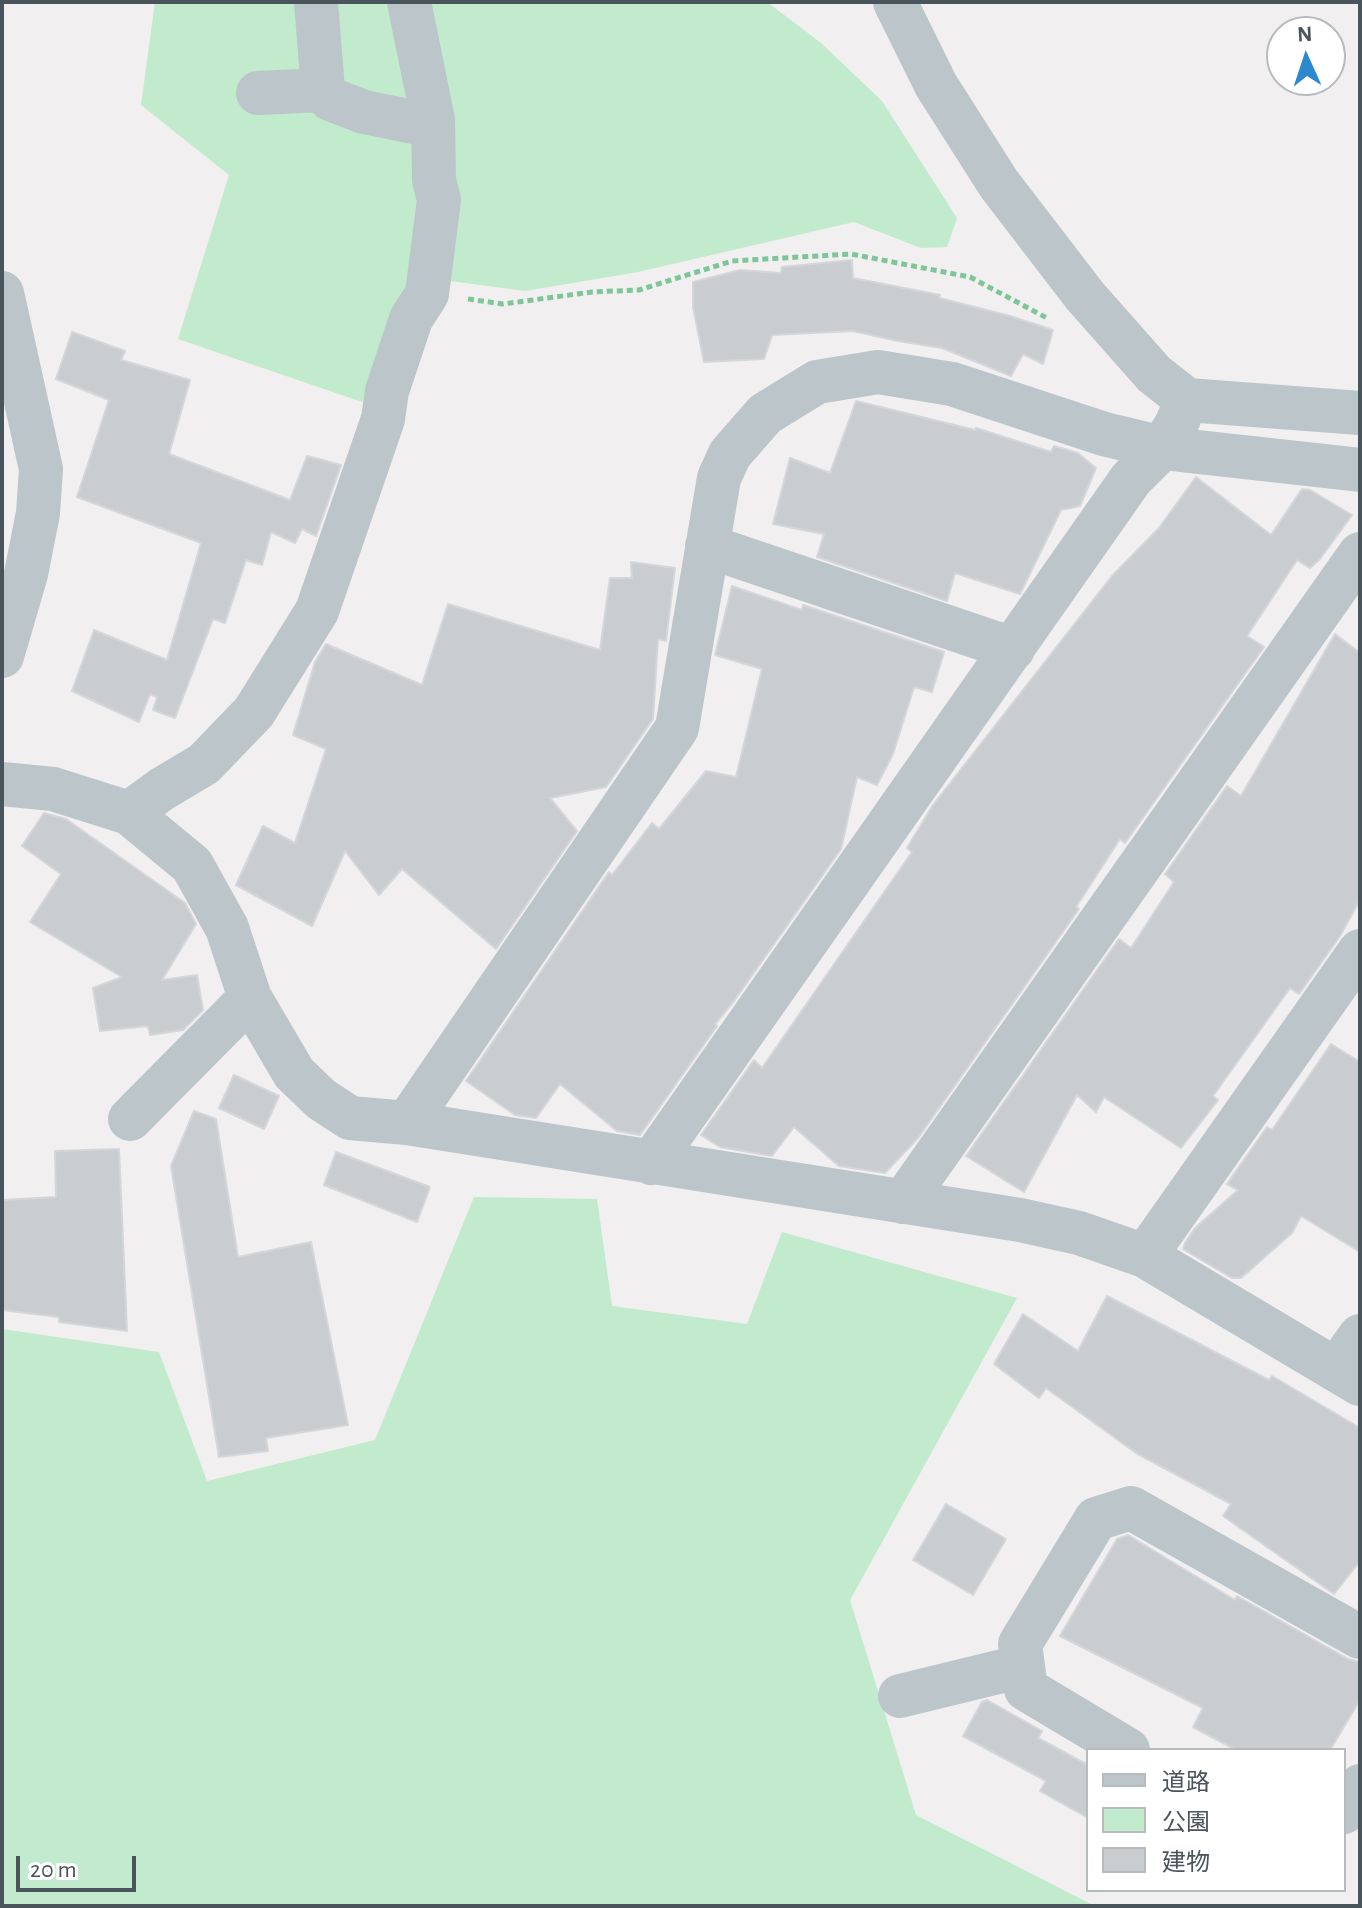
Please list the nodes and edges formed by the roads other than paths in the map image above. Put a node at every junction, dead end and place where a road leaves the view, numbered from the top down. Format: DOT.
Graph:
graph roads {
  1 [pos="316,2"];
  2 [pos="409,2"];
  3 [pos="895,2"];
  4 [pos="323,90"];
  5 [pos="258,93"];
  6 [pos="433,126"];
  7 [pos="2,293"];
  8 [pos="1187,400"];
  9 [pos="1360,413"];
  10 [pos="1162,448"];
  11 [pos="1360,470"];
  12 [pos="707,546"];
  13 [pos="1360,554"];
  14 [pos="1013,649"];
  15 [pos="2,656"];
  16 [pos="2,784"];
  17 [pos="129,813"];
  18 [pos="1360,951"];
  19 [pos="250,998"];
  20 [pos="130,1119"];
  21 [pos="407,1123"];
  22 [pos="651,1163"];
  23 [pos="903,1202"];
  24 [pos="1145,1256"];
  25 [pos="1352,1363"];
  26 [pos="1360,1637"];
  27 [pos="1023,1666"];
  28 [pos="900,1696"];
  29 [pos="1125,1748"];
  30 [pos="1360,1786"];
  31 [pos="1346,1809"];
  1 -- 4 [label="street"];
  2 -- 6 [label="street"];
  3 -- 8 [label="street"];
  4 -- 5 [label="street"];
  4 -- 6 [label="street"];
  6 -- 17 [label="street"];
  7 -- 15 [label="street"];
  8 -- 9 [label="street"];
  8 -- 10 [label="street"];
  10 -- 11 [label="street"];
  10 -- 12 [label="street"];
  10 -- 14 [label="street"];
  12 -- 14 [label="street"];
  12 -- 21 [label="street"];
  13 -- 23 [label="street"];
  14 -- 22 [label="street"];
  16 -- 17 [label="street"];
  17 -- 19 [label="street"];
  18 -- 24 [label="street"];
  19 -- 20 [label="street"];
  19 -- 21 [label="street"];
  21 -- 22 [label="street"];
  22 -- 23 [label="street"];
  23 -- 24 [label="street"];
  24 -- 25 [label="street"];
  26 -- 27 [label="street"];
  27 -- 28 [label="street"];
  27 -- 29 [label="street"];
  30 -- 31 [label="street"];
}
